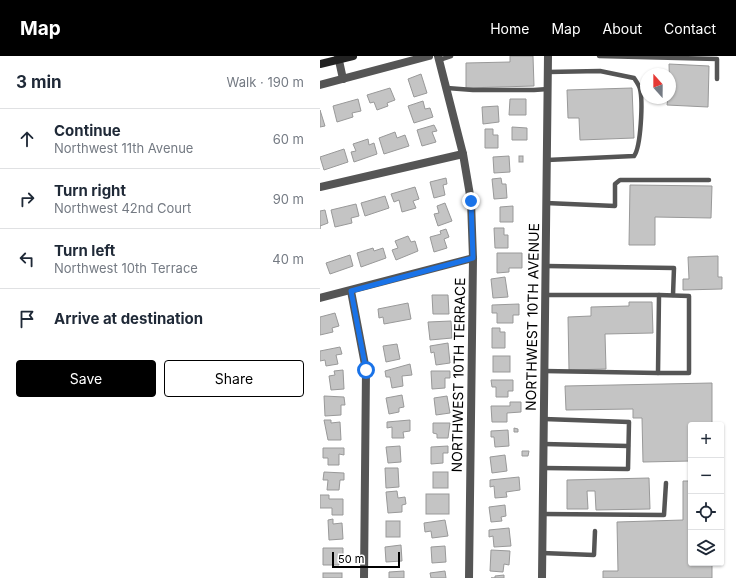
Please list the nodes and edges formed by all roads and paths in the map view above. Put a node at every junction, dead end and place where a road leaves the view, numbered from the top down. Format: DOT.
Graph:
graph roads {
  1 [pos="353,56"];
  2 [pos="429,56"];
  3 [pos="451,56"];
  4 [pos="548,56"];
  5 [pos="599,56"];
  6 [pos="338,58"];
  7 [pos="438,58"];
  8 [pos="717,58"];
  9 [pos="320,64"];
  10 [pos="548,72"];
  11 [pos="343,79"];
  12 [pos="717,79"];
  13 [pos="320,85"];
  14 [pos="447,88"];
  15 [pos="548,89"];
  16 [pos="463,154"];
  17 [pos="547,160"];
  18 [pos="709,180"];
  19 [pos="320,187"];
  20 [pos="546,204"];
  21 [pos="473,258"];
  22 [pos="546,266"];
  23 [pos="351,291"];
  24 [pos="545,295"];
  25 [pos="658,295"];
  26 [pos="673,295"];
  27 [pos="320,298"];
  28 [pos="544,371"];
  29 [pos="658,373"];
  30 [pos="544,419"];
  31 [pos="544,444"];
  32 [pos="628,446"];
  33 [pos="543,468"];
  34 [pos="666,483"];
  35 [pos="543,514"];
  36 [pos="595,531"];
  37 [pos="542,553"];
  38 [pos="364,578"];
  39 [pos="468,578"];
  40 [pos="542,578"];
  1 -- 6 [label="main road"];
  2 -- 11 [label="street"];
  3 -- 7 [label="lane"];
  4 -- 10 [label="street, NORTHWEST 10TH AVENUE"];
  5 -- 8 [label="lane"];
  6 -- 9 [label="main road"];
  6 -- 11 [label="street"];
  7 -- 14 [label="street, NORTHWEST 10TH TERRACE"];
  8 -- 12 [label="lane"];
  10 -- 15 [label="street, NORTHWEST 10TH AVENUE"];
  10 -- 17 [label="lane"];
  11 -- 13 [label="street"];
  14 -- 15 [label="lane"];
  14 -- 16 [label="street, NORTHWEST 10TH TERRACE"];
  15 -- 17 [label="street, NORTHWEST 10TH AVENUE"];
  16 -- 19 [label="street"];
  16 -- 21 [label="street, NORTHWEST 10TH TERRACE"];
  17 -- 20 [label="street, NORTHWEST 10TH AVENUE"];
  18 -- 20 [label="lane"];
  20 -- 22 [label="street, NORTHWEST 10TH AVENUE"];
  21 -- 23 [label="street"];
  21 -- 39 [label="street, NORTHWEST 10TH TERRACE"];
  22 -- 24 [label="street, NORTHWEST 10TH AVENUE"];
  22 -- 26 [label="lane"];
  23 -- 27 [label="street"];
  23 -- 38 [label="street"];
  24 -- 25 [label="lane"];
  24 -- 28 [label="street, NORTHWEST 10TH AVENUE"];
  25 -- 26 [label="lane"];
  25 -- 29 [label="lane"];
  26 -- 29 [label="lane"];
  28 -- 29 [label="lane"];
  28 -- 30 [label="street, NORTHWEST 10TH AVENUE"];
  30 -- 31 [label="street, NORTHWEST 10TH AVENUE"];
  30 -- 32 [label="lane"];
  31 -- 32 [label="lane"];
  31 -- 33 [label="street, NORTHWEST 10TH AVENUE"];
  32 -- 33 [label="lane"];
  33 -- 35 [label="street, NORTHWEST 10TH AVENUE"];
  34 -- 35 [label="lane"];
  35 -- 37 [label="street, NORTHWEST 10TH AVENUE"];
  36 -- 37 [label="lane"];
  37 -- 40 [label="street, NORTHWEST 10TH AVENUE"];
}
